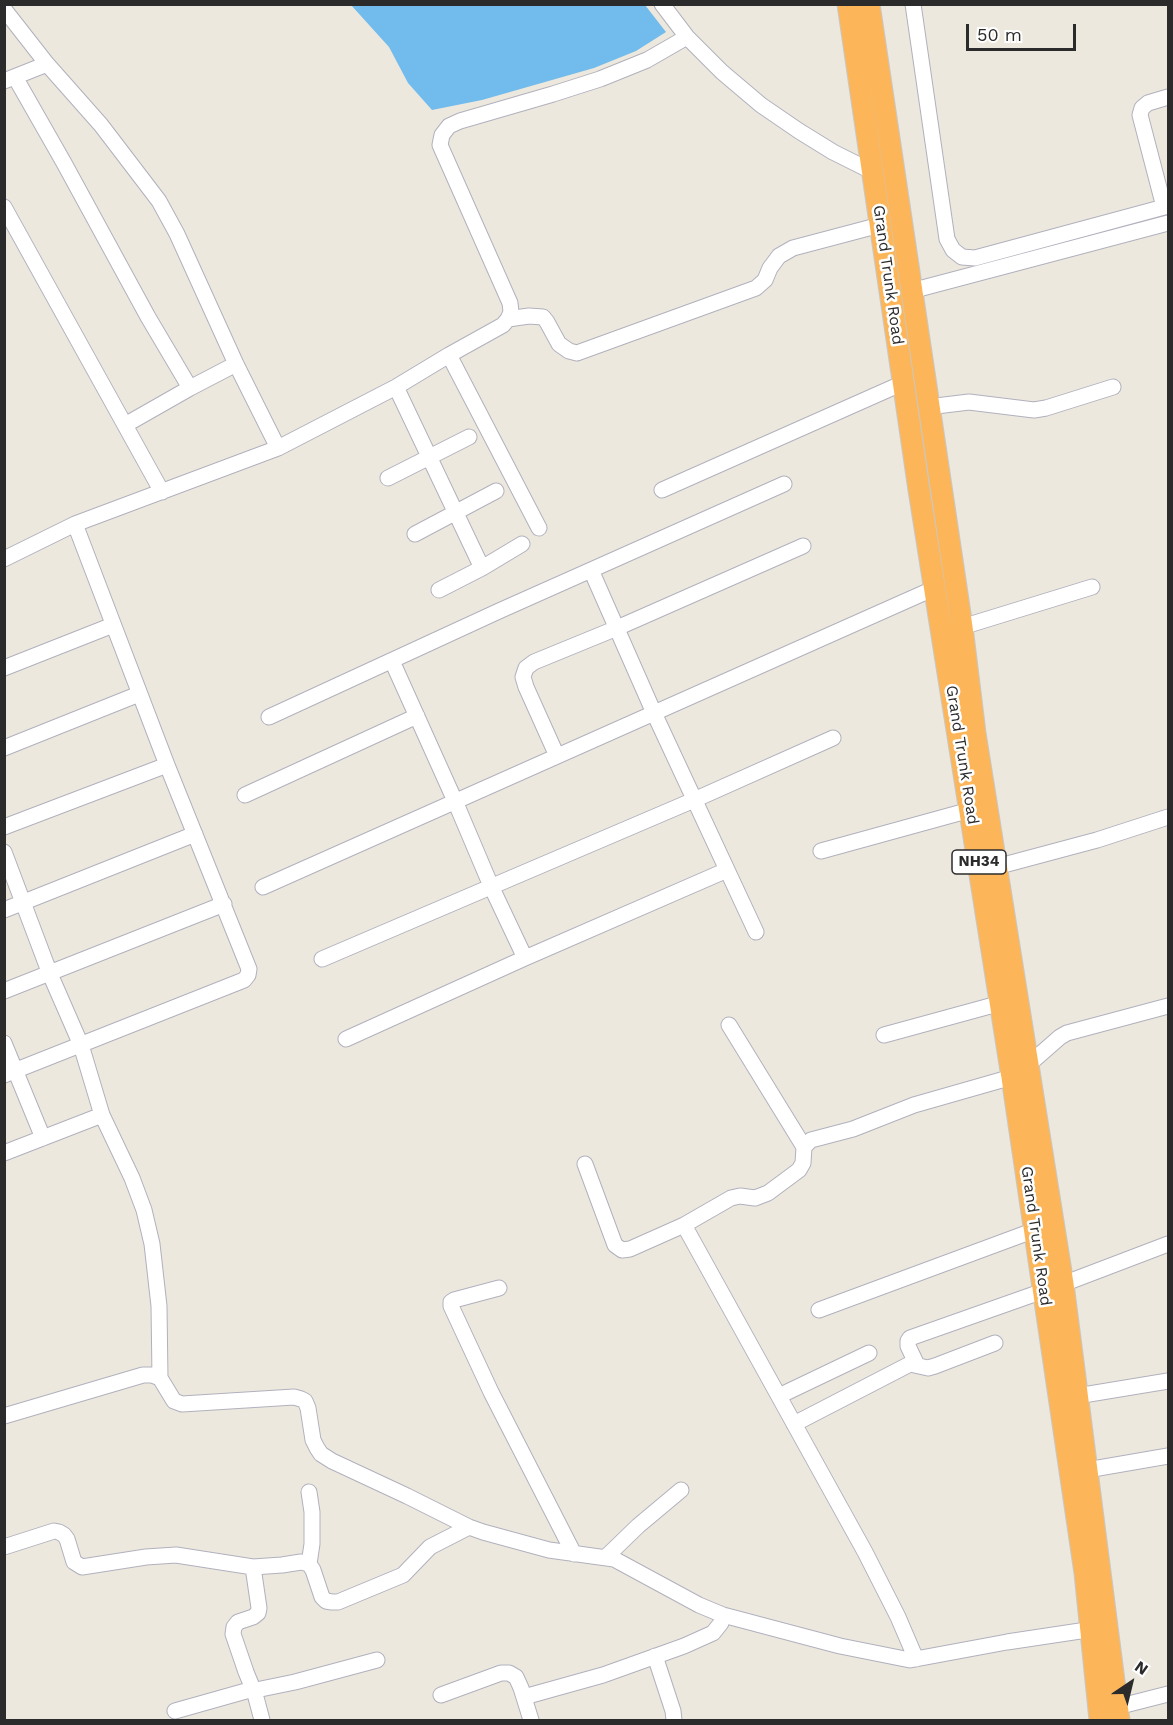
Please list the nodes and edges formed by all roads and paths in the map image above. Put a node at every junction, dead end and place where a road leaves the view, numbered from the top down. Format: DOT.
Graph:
graph roads {
  1 [pos="662,4"];
  2 [pos="848,4"];
  3 [pos="869,4"];
  4 [pos="913,4"];
  5 [pos="4,9"];
  6 [pos="687,37"];
  7 [pos="47,63"];
  8 [pos="10,79"];
  9 [pos="1168,97"];
  10 [pos="879,143"];
  11 [pos="873,172"];
  12 [pos="4,207"];
  13 [pos="1166,207"];
  14 [pos="1168,223"];
  15 [pos="880,225"];
  16 [pos="911,291"];
  17 [pos="508,319"];
  18 [pos="448,355"];
  19 [pos="237,364"];
  20 [pos="903,383"];
  21 [pos="396,387"];
  22 [pos="1113,387"];
  23 [pos="189,388"];
  24 [pos="928,407"];
  25 [pos="125,425"];
  26 [pos="469,437"];
  27 [pos="278,448"];
  28 [pos="430,456"];
  29 [pos="388,478"];
  30 [pos="784,484"];
  31 [pos="662,490"];
  32 [pos="162,492"];
  33 [pos="496,492"];
  34 [pos="456,512"];
  35 [pos="75,525"];
  36 [pos="539,528"];
  37 [pos="415,534"];
  38 [pos="522,544"];
  39 [pos="803,546"];
  40 [pos="4,559"];
  41 [pos="482,568"];
  42 [pos="591,570"];
  43 [pos="1092,587"];
  44 [pos="935,588"];
  45 [pos="439,590"];
  46 [pos="113,625"];
  47 [pos="962,627"];
  48 [pos="617,628"];
  49 [pos="392,661"];
  50 [pos="4,668"];
  51 [pos="139,694"];
  52 [pos="654,713"];
  53 [pos="417,716"];
  54 [pos="269,717"];
  55 [pos="833,738"];
  56 [pos="4,748"];
  57 [pos="557,756"];
  58 [pos="167,765"];
  59 [pos="245,795"];
  60 [pos="694,800"];
  61 [pos="455,801"];
  62 [pos="970,810"];
  63 [pos="1168,817"];
  64 [pos="4,827"];
  65 [pos="195,834"];
  66 [pos="821,850"];
  67 [pos="4,852"];
  68 [pos="996,867"];
  69 [pos="727,870"];
  70 [pos="491,886"];
  71 [pos="263,887"];
  72 [pos="23,903"];
  73 [pos="224,904"];
  74 [pos="4,910"];
  75 [pos="756,932"];
  76 [pos="525,958"];
  77 [pos="322,959"];
  78 [pos="50,974"];
  79 [pos="4,991"];
  80 [pos="1001,1003"];
  81 [pos="1168,1006"];
  82 [pos="729,1026"];
  83 [pos="884,1035"];
  84 [pos="346,1039"];
  85 [pos="4,1043"];
  86 [pos="81,1045"];
  87 [pos="1020,1071"];
  88 [pos="10,1072"];
  89 [pos="102,1115"];
  90 [pos="43,1138"];
  91 [pos="804,1147"];
  92 [pos="4,1153"];
  93 [pos="585,1164"];
  94 [pos="684,1225"];
  95 [pos="1035,1230"];
  96 [pos="1168,1244"];
  97 [pos="499,1287"];
  98 [pos="1053,1287"];
  99 [pos="819,1310"];
  100 [pos="995,1343"];
  101 [pos="869,1353"];
  102 [pos="917,1365"];
  103 [pos="160,1378"];
  104 [pos="1168,1381"];
  105 [pos="779,1396"];
  106 [pos="1077,1396"];
  107 [pos="4,1416"];
  108 [pos="794,1424"];
  109 [pos="1168,1456"];
  110 [pos="1087,1470"];
  111 [pos="681,1490"];
  112 [pos="309,1492"];
  113 [pos="469,1527"];
  114 [pos="4,1547"];
  115 [pos="574,1554"];
  116 [pos="606,1557"];
  117 [pos="309,1564"];
  118 [pos="253,1567"];
  119 [pos="723,1615"];
  120 [pos="1098,1628"];
  121 [pos="655,1656"];
  122 [pos="916,1659"];
  123 [pos="376,1660"];
  124 [pos="254,1689"];
  125 [pos="1168,1694"];
  126 [pos="441,1695"];
  127 [pos="524,1697"];
  128 [pos="175,1711"];
  129 [pos="1118,1714"];
  130 [pos="262,1720"];
  131 [pos="531,1720"];
  132 [pos="674,1720"];
  133 [pos="1100,1720"];
  1 -- 6 [label="street"];
  2 -- 10 [label="highway, Grand Trunk Road / NH34"];
  3 -- 10 [label="highway, Grand Trunk Road / NH34"];
  4 -- 13 [label="street"];
  5 -- 7 [label="street"];
  6 -- 11 [label="street"];
  6 -- 17 [label="street"];
  7 -- 8 [label="street"];
  7 -- 19 [label="street"];
  8 -- 23 [label="street"];
  9 -- 13 [label="street"];
  10 -- 11 [label="highway, Grand Trunk Road / NH34"];
  10 -- 16 [label="highway, Grand Trunk Road / NH34"];
  11 -- 15 [label="highway, Grand Trunk Road / NH34"];
  12 -- 25 [label="street"];
  14 -- 16 [label="street"];
  15 -- 17 [label="street"];
  15 -- 20 [label="highway, Grand Trunk Road / NH34"];
  16 -- 24 [label="highway, Grand Trunk Road / NH34"];
  17 -- 18 [label="street"];
  18 -- 21 [label="street"];
  18 -- 36 [label="street"];
  19 -- 23 [label="street"];
  19 -- 27 [label="street"];
  20 -- 31 [label="street"];
  20 -- 44 [label="highway, Grand Trunk Road / NH34"];
  21 -- 27 [label="street"];
  21 -- 28 [label="street"];
  22 -- 24 [label="street"];
  23 -- 25 [label="street"];
  24 -- 47 [label="highway, Grand Trunk Road / NH34"];
  25 -- 32 [label="street"];
  26 -- 28 [label="street"];
  27 -- 32 [label="street"];
  28 -- 29 [label="street"];
  28 -- 34 [label="street"];
  30 -- 42 [label="street"];
  32 -- 35 [label="street"];
  33 -- 34 [label="street"];
  34 -- 37 [label="street"];
  34 -- 41 [label="street"];
  35 -- 40 [label="street"];
  35 -- 46 [label="street"];
  38 -- 41 [label="street"];
  39 -- 48 [label="street"];
  41 -- 45 [label="street"];
  42 -- 48 [label="street"];
  42 -- 49 [label="street"];
  43 -- 47 [label="street"];
  44 -- 52 [label="street"];
  44 -- 62 [label="highway, Grand Trunk Road / NH34"];
  46 -- 50 [label="street"];
  46 -- 51 [label="street"];
  47 -- 68 [label="highway, Grand Trunk Road / NH34"];
  48 -- 52 [label="street"];
  48 -- 57 [label="street"];
  49 -- 53 [label="street"];
  49 -- 54 [label="street"];
  51 -- 56 [label="street"];
  51 -- 58 [label="street"];
  52 -- 57 [label="street"];
  52 -- 60 [label="street"];
  53 -- 59 [label="street"];
  53 -- 61 [label="street"];
  55 -- 60 [label="street"];
  57 -- 61 [label="street"];
  58 -- 64 [label="street"];
  58 -- 65 [label="street"];
  60 -- 69 [label="street"];
  60 -- 70 [label="street"];
  61 -- 70 [label="street"];
  61 -- 71 [label="street"];
  62 -- 66 [label="street"];
  62 -- 80 [label="highway, Grand Trunk Road / NH34"];
  63 -- 68 [label="street"];
  65 -- 72 [label="street"];
  65 -- 73 [label="street"];
  67 -- 72 [label="street"];
  68 -- 87 [label="highway, Grand Trunk Road / NH34"];
  69 -- 75 [label="street"];
  69 -- 76 [label="street"];
  70 -- 76 [label="street"];
  70 -- 77 [label="street"];
  72 -- 74 [label="street"];
  72 -- 78 [label="street"];
  73 -- 78 [label="street"];
  73 -- 86 [label="street"];
  76 -- 84 [label="street"];
  78 -- 79 [label="street"];
  78 -- 86 [label="street"];
  80 -- 83 [label="street"];
  80 -- 87 [label="highway, Grand Trunk Road / NH34"];
  81 -- 87 [label="street"];
  82 -- 91 [label="street"];
  85 -- 88 [label="street"];
  86 -- 88 [label="street"];
  86 -- 89 [label="street"];
  87 -- 91 [label="street"];
  87 -- 95 [label="highway, Grand Trunk Road / NH34"];
  87 -- 98 [label="highway, Grand Trunk Road / NH34"];
  88 -- 90 [label="street"];
  89 -- 90 [label="street"];
  89 -- 103 [label="street"];
  90 -- 92 [label="street"];
  91 -- 94 [label="street"];
  93 -- 94 [label="street"];
  94 -- 105 [label="street"];
  95 -- 98 [label="highway, Grand Trunk Road / NH34"];
  95 -- 99 [label="street"];
  96 -- 98 [label="street"];
  97 -- 115 [label="street"];
  98 -- 102 [label="street"];
  98 -- 106 [label="highway, Grand Trunk Road / NH34"];
  98 -- 120 [label="highway, Grand Trunk Road / NH34"];
  100 -- 102 [label="street"];
  101 -- 105 [label="street"];
  102 -- 108 [label="street"];
  103 -- 107 [label="street"];
  103 -- 113 [label="street"];
  104 -- 106 [label="street"];
  105 -- 108 [label="street"];
  106 -- 110 [label="highway, Grand Trunk Road / NH34"];
  108 -- 122 [label="street"];
  109 -- 110 [label="street"];
  110 -- 120 [label="highway, Grand Trunk Road / NH34"];
  111 -- 116 [label="street"];
  112 -- 117 [label="street"];
  113 -- 115 [label="street"];
  113 -- 117 [label="street"];
  114 -- 118 [label="street"];
  115 -- 116 [label="street"];
  116 -- 119 [label="street"];
  117 -- 118 [label="street"];
  118 -- 124 [label="street"];
  119 -- 121 [label="street"];
  119 -- 122 [label="street"];
  120 -- 122 [label="street"];
  120 -- 129 [label="highway, Grand Trunk Road / NH34"];
  120 -- 133 [label="highway, Grand Trunk Road / NH34"];
  121 -- 127 [label="street"];
  121 -- 132 [label="street"];
  123 -- 124 [label="street"];
  124 -- 128 [label="street"];
  124 -- 130 [label="street"];
  125 -- 129 [label="street"];
  126 -- 127 [label="street"];
  127 -- 131 [label="street"];
}
